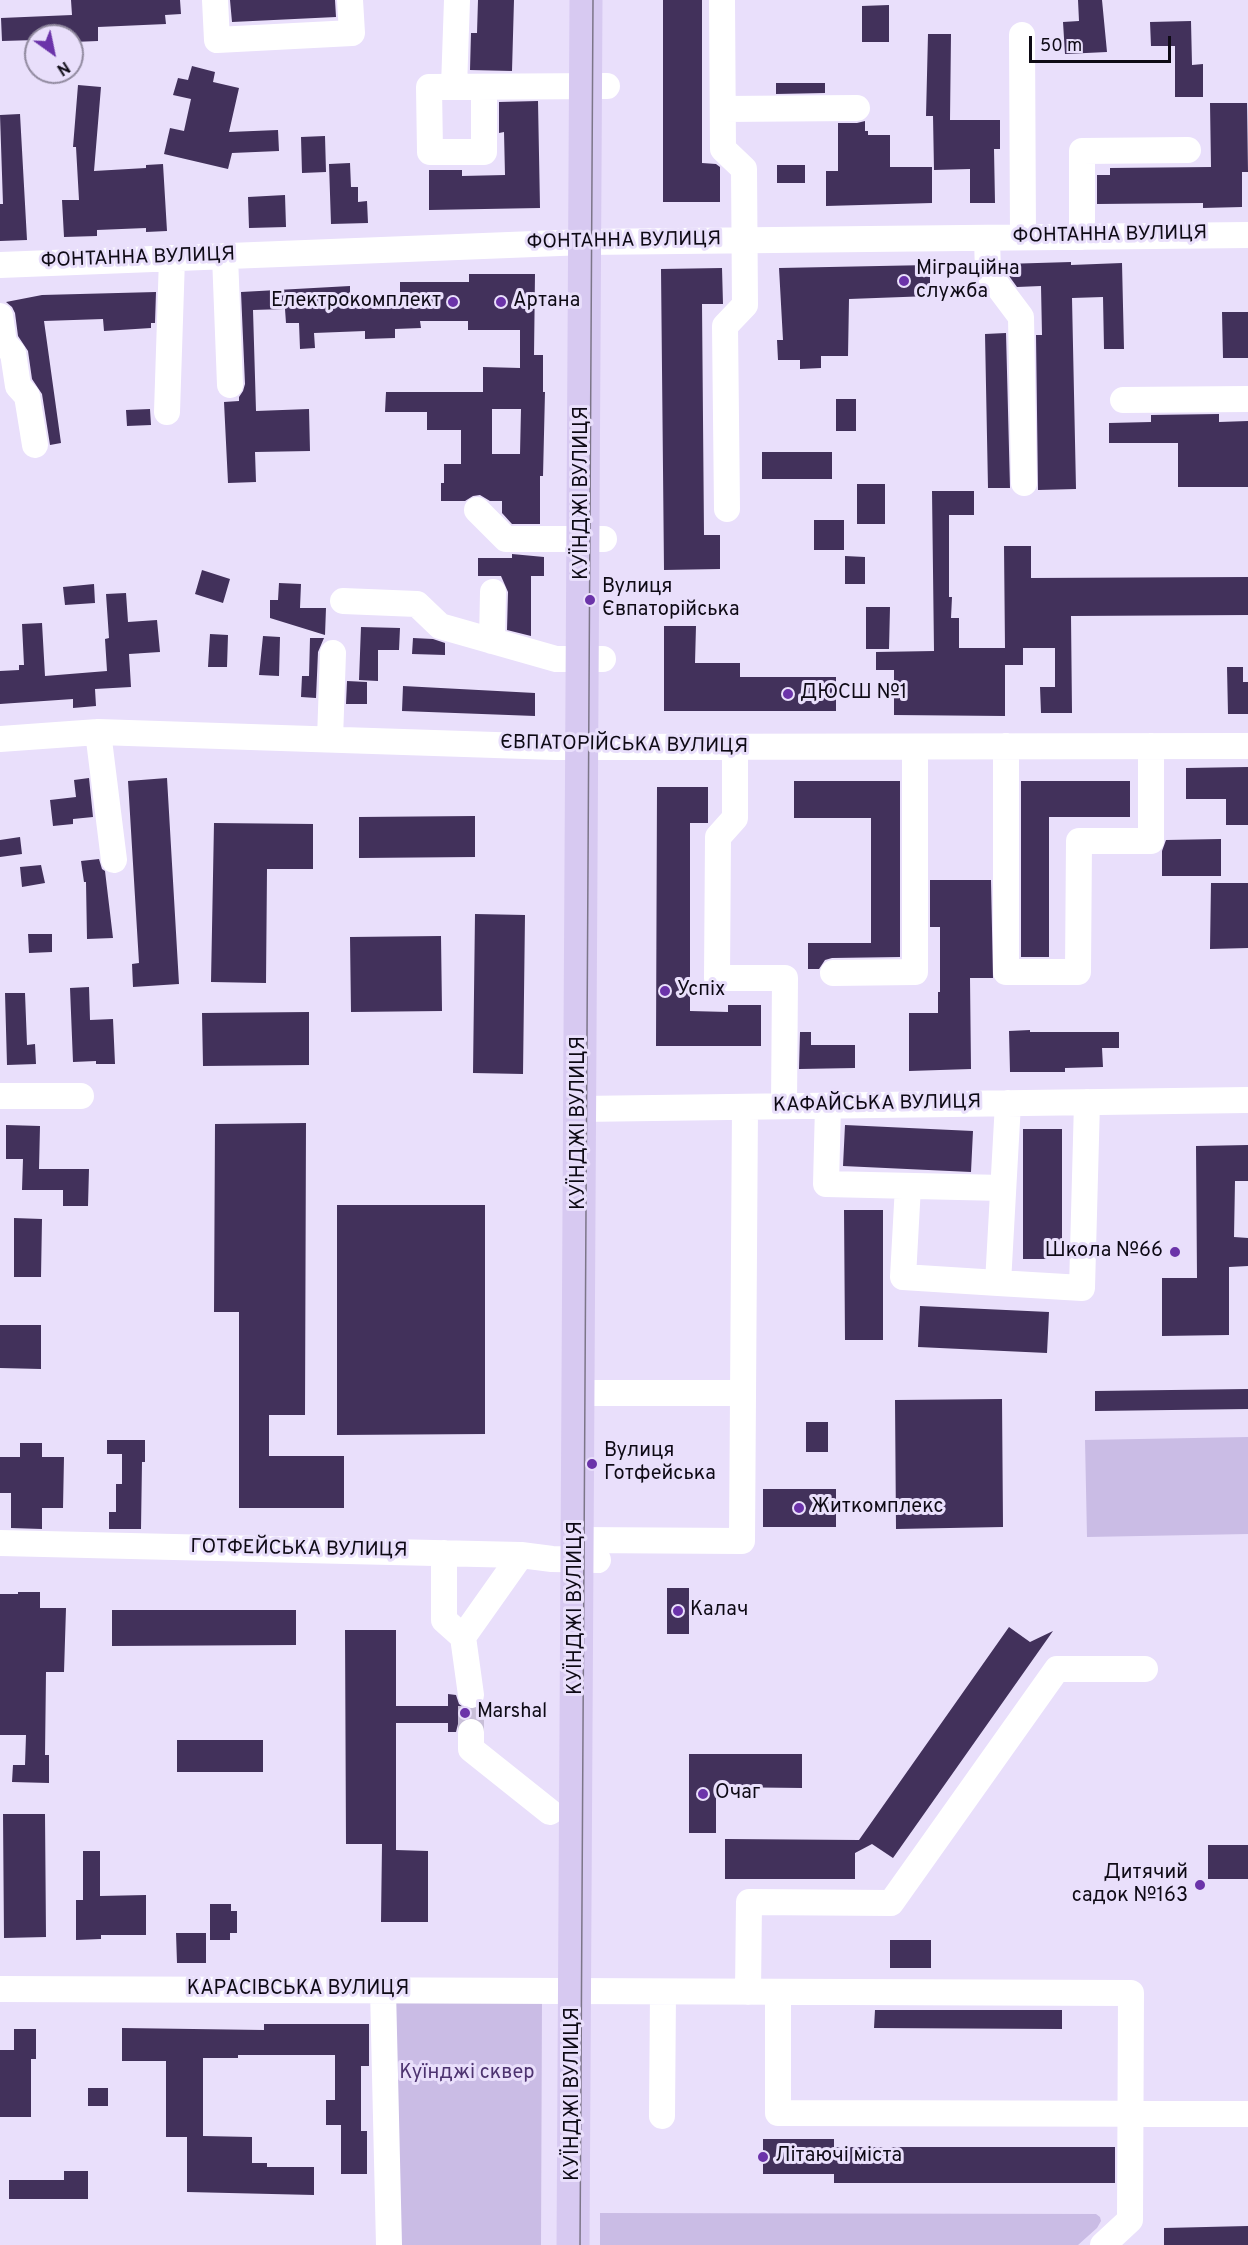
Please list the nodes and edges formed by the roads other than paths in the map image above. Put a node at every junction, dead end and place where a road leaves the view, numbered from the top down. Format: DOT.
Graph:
graph roads {
  1 [pos="215,0"];
  2 [pos="350,0"];
  3 [pos="457,0"];
  4 [pos="586,0"];
  5 [pos="607,0"];
  6 [pos="722,0"];
  7 [pos="1022,35"];
  8 [pos="596,86"];
  9 [pos="454,87"];
  10 [pos="484,87"];
  11 [pos="857,108"];
  12 [pos="723,109"];
  13 [pos="1188,150"];
  14 [pos="1248,235"];
  15 [pos="1023,237"];
  16 [pos="1082,237"];
  17 [pos="987,238"];
  18 [pos="745,240"];
  19 [pos="595,242"];
  20 [pos="225,256"];
  21 [pos="171,258"];
  22 [pos="0,265"];
  23 [pos="0,316"];
  24 [pos="230,385"];
  25 [pos="1248,399"];
  26 [pos="1123,400"];
  27 [pos="167,412"];
  28 [pos="35,445"];
  29 [pos="1024,483"];
  30 [pos="727,509"];
  31 [pos="477,510"];
  32 [pos="594,539"];
  33 [pos="493,592"];
  34 [pos="343,602"];
  35 [pos="492,641"];
  36 [pos="333,653"];
  37 [pos="593,659"];
  38 [pos="99,732"];
  39 [pos="0,739"];
  40 [pos="330,739"];
  41 [pos="1151,746"];
  42 [pos="1248,746"];
  43 [pos="592,747"];
  44 [pos="735,747"];
  45 [pos="915,747"];
  46 [pos="1006,747"];
  47 [pos="114,860"];
  48 [pos="833,973"];
  49 [pos="0,1096"];
  50 [pos="81,1096"];
  51 [pos="1248,1100"];
  52 [pos="1087,1102"];
  53 [pos="1008,1103"];
  54 [pos="784,1106"];
  55 [pos="828,1106"];
  56 [pos="745,1107"];
  57 [pos="590,1109"];
  58 [pos="908,1186"];
  59 [pos="1003,1188"];
  60 [pos="998,1282"];
  61 [pos="589,1393"];
  62 [pos="743,1393"];
  63 [pos="0,1543"];
  64 [pos="588,1550"];
  65 [pos="444,1553"];
  66 [pos="521,1555"];
  67 [pos="463,1637"];
  68 [pos="1145,1669"];
  69 [pos="471,1695"];
  70 [pos="471,1732"];
  71 [pos="550,1812"];
  72 [pos="0,1989"];
  73 [pos="383,1990"];
  74 [pos="585,1991"];
  75 [pos="663,1992"];
  76 [pos="748,1992"];
  77 [pos="778,1992"];
  78 [pos="1131,2114"];
  79 [pos="1248,2114"];
  80 [pos="662,2116"];
  81 [pos="389,2245"];
  82 [pos="573,2245"];
  83 [pos="594,2245"];
  84 [pos="1103,2245"];
  1 -- 2 [label="street"];
  3 -- 9 [label="street"];
  4 -- 8 [label="main road, КУЇНДЖІ ВУЛИЦЯ"];
  5 -- 8 [label="main road, КУЇНДЖІ ВУЛИЦЯ"];
  6 -- 12 [label="street"];
  7 -- 15 [label="street"];
  8 -- 10 [label="street"];
  8 -- 19 [label="main road, КУЇНДЖІ ВУЛИЦЯ"];
  9 -- 10 [label="street"];
  9 -- 10 [label="street"];
  11 -- 12 [label="street"];
  12 -- 18 [label="street"];
  13 -- 16 [label="street"];
  14 -- 16 [label="street, ФОНТАННА ВУЛИЦЯ"];
  15 -- 16 [label="street, ФОНТАННА ВУЛИЦЯ"];
  15 -- 17 [label="street, ФОНТАННА ВУЛИЦЯ"];
  17 -- 18 [label="street, ФОНТАННА ВУЛИЦЯ"];
  17 -- 29 [label="street"];
  18 -- 19 [label="street, ФОНТАННА ВУЛИЦЯ"];
  18 -- 30 [label="street"];
  19 -- 20 [label="street, ФОНТАННА ВУЛИЦЯ"];
  19 -- 32 [label="main road, КУЇНДЖІ ВУЛИЦЯ"];
  20 -- 21 [label="street, ФОНТАННА ВУЛИЦЯ"];
  20 -- 24 [label="street"];
  21 -- 22 [label="street, ФОНТАННА ВУЛИЦЯ"];
  21 -- 27 [label="street"];
  23 -- 28 [label="street"];
  25 -- 26 [label="street"];
  31 -- 32 [label="street"];
  32 -- 37 [label="main road, КУЇНДЖІ ВУЛИЦЯ"];
  33 -- 35 [label="street"];
  34 -- 35 [label="street"];
  35 -- 37 [label="street"];
  36 -- 40 [label="street"];
  37 -- 43 [label="main road, КУЇНДЖІ ВУЛИЦЯ"];
  38 -- 39 [label="street, ЄВПАТОРІЙСЬКА ВУЛИЦЯ"];
  38 -- 40 [label="street, ЄВПАТОРІЙСЬКА ВУЛИЦЯ"];
  38 -- 47 [label="street"];
  40 -- 43 [label="street, ЄВПАТОРІЙСЬКА ВУЛИЦЯ"];
  41 -- 42 [label="street, ЄВПАТОРІЙСЬКА ВУЛИЦЯ"];
  41 -- 46 [label="street, ЄВПАТОРІЙСЬКА ВУЛИЦЯ"];
  41 -- 46 [label="street"];
  43 -- 44 [label="street, ЄВПАТОРІЙСЬКА ВУЛИЦЯ"];
  43 -- 57 [label="main road, КУЇНДЖІ ВУЛИЦЯ"];
  44 -- 45 [label="street, ЄВПАТОРІЙСЬКА ВУЛИЦЯ"];
  44 -- 54 [label="street"];
  45 -- 46 [label="street, ЄВПАТОРІЙСЬКА ВУЛИЦЯ"];
  45 -- 48 [label="street"];
  49 -- 50 [label="street"];
  51 -- 52 [label="street, КАФАЙСЬКА ВУЛИЦЯ"];
  52 -- 53 [label="street, КАФАЙСЬКА ВУЛИЦЯ"];
  52 -- 60 [label="street"];
  53 -- 55 [label="street, КАФАЙСЬКА ВУЛИЦЯ"];
  53 -- 59 [label="street"];
  54 -- 55 [label="street, КАФАЙСЬКА ВУЛИЦЯ"];
  54 -- 56 [label="street, КАФАЙСЬКА ВУЛИЦЯ"];
  55 -- 58 [label="street"];
  56 -- 57 [label="street, КАФАЙСЬКА ВУЛИЦЯ"];
  56 -- 62 [label="street"];
  57 -- 61 [label="main road, КУЇНДЖІ ВУЛИЦЯ"];
  58 -- 59 [label="street"];
  58 -- 60 [label="street"];
  59 -- 60 [label="street"];
  61 -- 62 [label="street"];
  61 -- 64 [label="main road, КУЇНДЖІ ВУЛИЦЯ"];
  62 -- 64 [label="street, ГОТФЕЙСЬКА ВУЛИЦЯ"];
  63 -- 65 [label="street, ГОТФЕЙСЬКА ВУЛИЦЯ"];
  64 -- 66 [label="street, ГОТФЕЙСЬКА ВУЛИЦЯ"];
  64 -- 74 [label="main road, КУЇНДЖІ ВУЛИЦЯ"];
  65 -- 66 [label="street, ГОТФЕЙСЬКА ВУЛИЦЯ"];
  65 -- 67 [label="street"];
  66 -- 67 [label="street"];
  67 -- 69 [label="street"];
  68 -- 76 [label="street"];
  70 -- 71 [label="street"];
  72 -- 73 [label="street, КАРАСІВСЬКА ВУЛИЦЯ"];
  73 -- 74 [label="street, КАРАСІВСЬКА ВУЛИЦЯ"];
  73 -- 81 [label="street"];
  74 -- 75 [label="street, КАРАСІВСЬКА ВУЛИЦЯ"];
  74 -- 82 [label="main road, КУЇНДЖІ ВУЛИЦЯ"];
  74 -- 83 [label="main road, КУЇНДЖІ ВУЛИЦЯ"];
  75 -- 76 [label="street, КАРАСІВСЬКА ВУЛИЦЯ"];
  75 -- 80 [label="street"];
  76 -- 77 [label="street, КАРАСІВСЬКА ВУЛИЦЯ"];
  77 -- 78 [label="street, КАРАСІВСЬКА ВУЛИЦЯ"];
  77 -- 78 [label="street"];
  78 -- 79 [label="street"];
  78 -- 84 [label="street"];
}
